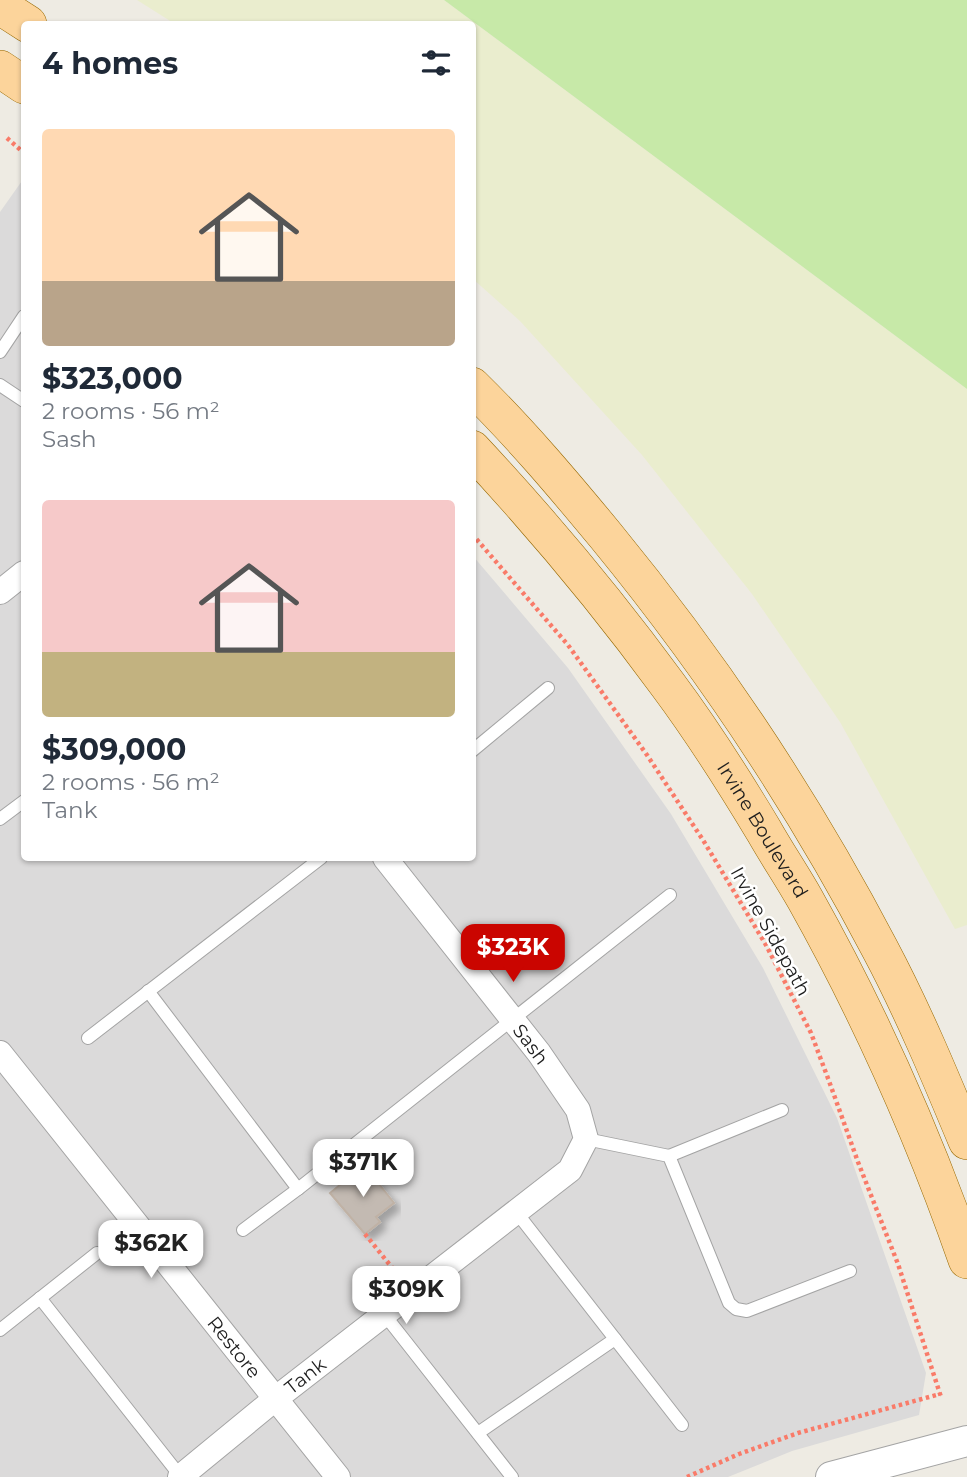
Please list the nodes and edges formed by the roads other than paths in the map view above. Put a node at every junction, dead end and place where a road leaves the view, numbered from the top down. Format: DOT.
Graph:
graph roads {
  1 [pos="0,69"];
  2 [pos="21,83"];
  3 [pos="21,320"];
  4 [pos="0,352"];
  5 [pos="0,385"];
  6 [pos="476,390"];
  7 [pos="21,399"];
  8 [pos="476,453"];
  9 [pos="21,575"];
  10 [pos="0,592"];
  11 [pos="548,688"];
  12 [pos="476,748"];
  13 [pos="763,789"];
  14 [pos="21,803"];
  15 [pos="0,820"];
  16 [pos="317,861"];
  17 [pos="387,861"];
  18 [pos="670,895"];
  19 [pos="148,991"];
  20 [pos="513,1020"];
  21 [pos="88,1038"];
  22 [pos="0,1053"];
  23 [pos="782,1110"];
  24 [pos="586,1139"];
  25 [pos="967,1141"];
  26 [pos="669,1156"];
  27 [pos="298,1189"];
  28 [pos="517,1213"];
  29 [pos="243,1230"];
  30 [pos="97,1252"];
  31 [pos="967,1260"];
  32 [pos="850,1271"];
  33 [pos="40,1298"];
  34 [pos="384,1314"];
  35 [pos="0,1330"];
  36 [pos="615,1339"];
  37 [pos="275,1399"];
  38 [pos="682,1425"];
  39 [pos="478,1433"];
  40 [pos="967,1441"];
  41 [pos="181,1477"];
  42 [pos="338,1477"];
  43 [pos="512,1477"];
  44 [pos="831,1477"];
  1 -- 2 [label="main road"];
  3 -- 4 [label="lane"];
  5 -- 7 [label="lane"];
  6 -- 13 [label="main road, Irvine Boulevard"];
  8 -- 13 [label="main road, Irvine Boulevard"];
  9 -- 10 [label="street"];
  11 -- 12 [label="lane"];
  13 -- 25 [label="main road, Irvine Boulevard"];
  13 -- 31 [label="main road, Irvine Boulevard"];
  14 -- 15 [label="lane"];
  16 -- 19 [label="lane"];
  17 -- 20 [label="street, Sash"];
  18 -- 20 [label="lane"];
  19 -- 21 [label="lane"];
  19 -- 27 [label="lane"];
  20 -- 24 [label="street, Sash"];
  20 -- 27 [label="lane"];
  22 -- 37 [label="street, Restore"];
  23 -- 26 [label="lane"];
  24 -- 26 [label="lane"];
  24 -- 28 [label="street, Tank"];
  26 -- 32 [label="lane"];
  27 -- 29 [label="lane"];
  28 -- 34 [label="street, Tank"];
  28 -- 36 [label="lane"];
  30 -- 33 [label="lane"];
  33 -- 35 [label="lane"];
  33 -- 41 [label="lane"];
  34 -- 37 [label="street, Tank"];
  34 -- 39 [label="lane"];
  36 -- 38 [label="lane"];
  36 -- 39 [label="lane"];
  37 -- 41 [label="street, Tank"];
  37 -- 42 [label="street, Restore"];
  39 -- 43 [label="lane"];
  40 -- 44 [label="street"];
}
